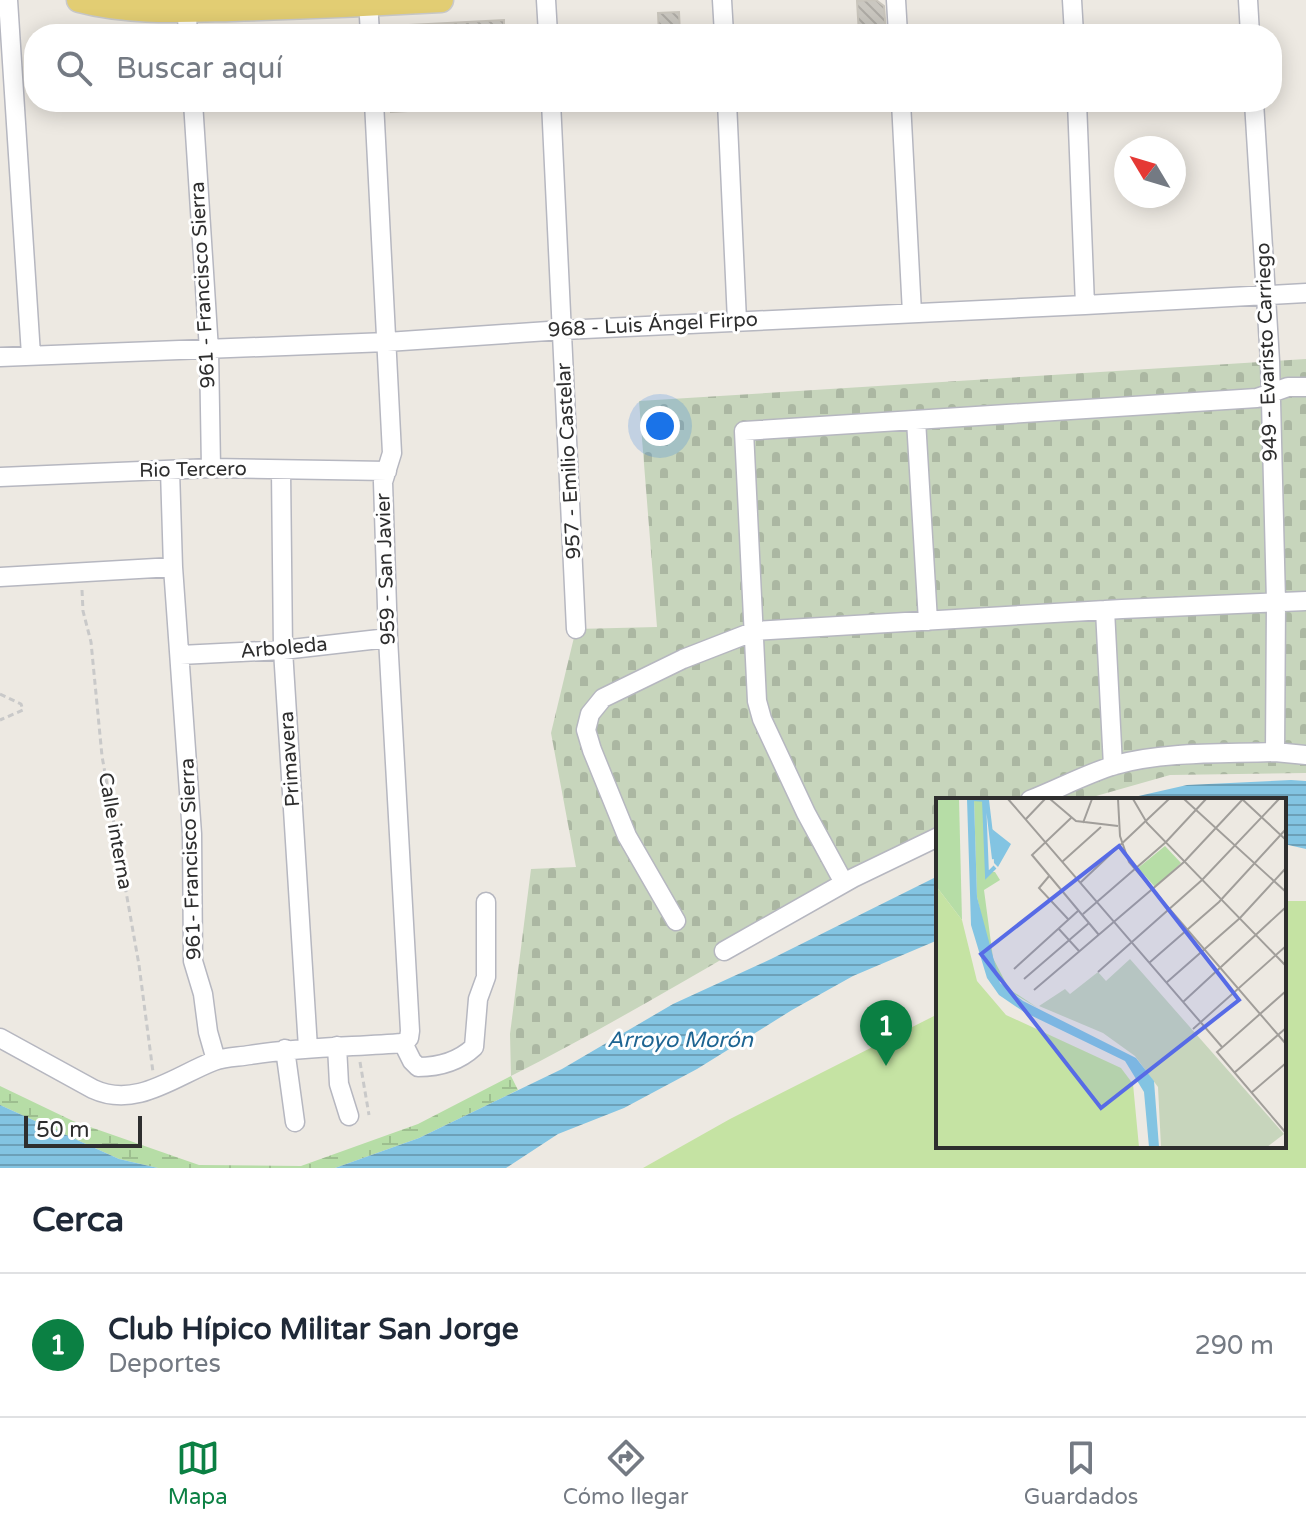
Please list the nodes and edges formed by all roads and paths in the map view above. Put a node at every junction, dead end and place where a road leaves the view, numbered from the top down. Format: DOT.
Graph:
graph roads {
  1 [pos="8,0"];
  2 [pos="79,0"];
  3 [pos="441,0"];
  4 [pos="546,0"];
  5 [pos="722,0"];
  6 [pos="896,0"];
  7 [pos="1072,0"];
  8 [pos="1248,0"];
  9 [pos="368,2"];
  10 [pos="186,5"];
  11 [pos="369,24"];
  12 [pos="547,24"];
  13 [pos="723,24"];
  14 [pos="897,24"];
  15 [pos="1073,24"];
  16 [pos="1249,24"];
  17 [pos="194,112"];
  18 [pos="375,112"];
  19 [pos="552,112"];
  20 [pos="727,112"];
  21 [pos="902,112"];
  22 [pos="1077,112"];
  23 [pos="1255,112"];
  24 [pos="1306,293"];
  25 [pos="1265,295"];
  26 [pos="1085,305"];
  27 [pos="912,313"];
  28 [pos="737,321"];
  29 [pos="563,330"];
  30 [pos="387,342"];
  31 [pos="209,350"];
  32 [pos="31,355"];
  33 [pos="0,357"];
  34 [pos="1306,387"];
  35 [pos="1269,394"];
  36 [pos="916,420"];
  37 [pos="211,468"];
  38 [pos="170,470"];
  39 [pos="281,470"];
  40 [pos="387,471"];
  41 [pos="0,477"];
  42 [pos="173,567"];
  43 [pos="81,573"];
  44 [pos="0,577"];
  45 [pos="1306,601"];
  46 [pos="1276,602"];
  47 [pos="1105,610"];
  48 [pos="928,621"];
  49 [pos="576,629"];
  50 [pos="755,631"];
  51 [pos="388,638"];
  52 [pos="283,650"];
  53 [pos="180,655"];
  54 [pos="0,694"];
  55 [pos="0,720"];
  56 [pos="1275,752"];
  57 [pos="1306,755"];
  58 [pos="1113,766"];
  59 [pos="1035,798"];
  60 [pos="936,838"];
  61 [pos="844,883"];
  62 [pos="486,902"];
  63 [pos="676,921"];
  64 [pos="724,951"];
  65 [pos="0,1038"];
  66 [pos="406,1040"];
  67 [pos="337,1046"];
  68 [pos="357,1047"];
  69 [pos="308,1048"];
  70 [pos="285,1049"];
  71 [pos="216,1060"];
  72 [pos="160,1087"];
  73 [pos="369,1115"];
  74 [pos="349,1116"];
  75 [pos="295,1122"];
  1 -- 32 [label="street"];
  2 -- 10 [label="main road"];
  3 -- 9 [label="main road"];
  4 -- 12 [label="street"];
  5 -- 13 [label="street"];
  6 -- 14 [label="street"];
  7 -- 15 [label="street"];
  8 -- 16 [label="street"];
  9 -- 10 [label="main road"];
  9 -- 11 [label="street"];
  17 -- 31 [label="street, 961 - Francisco Sierra"];
  18 -- 30 [label="street, 959 - San Javier"];
  19 -- 29 [label="street, 957 - Emilio Castelar"];
  20 -- 28 [label="street"];
  21 -- 27 [label="street"];
  22 -- 26 [label="street"];
  23 -- 25 [label="street, 949 - Evaristo Carriego"];
  24 -- 25 [label="street, 968 - Luis Ángel Firpo"];
  25 -- 26 [label="street, 968 - Luis Ángel Firpo"];
  25 -- 35 [label="street, 949 - Evaristo Carriego"];
  26 -- 27 [label="street, 968 - Luis Ángel Firpo"];
  27 -- 28 [label="street, 968 - Luis Ángel Firpo"];
  28 -- 29 [label="street, 968 - Luis Ángel Firpo"];
  29 -- 30 [label="street, 968 - Luis Ángel Firpo"];
  29 -- 49 [label="street, 957 - Emilio Castelar"];
  30 -- 31 [label="street, 968 - Luis Ángel Firpo"];
  30 -- 40 [label="street, 959 - San Javier"];
  31 -- 32 [label="street, 968 - Luis Ángel Firpo"];
  31 -- 37 [label="street, 961 - Francisco Sierra"];
  32 -- 33 [label="street, 968 - Luis Ángel Firpo"];
  34 -- 35 [label="street"];
  35 -- 36 [label="street"];
  35 -- 46 [label="street, 949 - Evaristo Carriego"];
  36 -- 48 [label="street"];
  36 -- 50 [label="street"];
  37 -- 38 [label="street, Rio Tercero"];
  37 -- 39 [label="street, Rio Tercero"];
  38 -- 41 [label="street, Rio Tercero"];
  38 -- 42 [label="street, 961- Francisco Sierra"];
  39 -- 40 [label="street, Rio Tercero"];
  39 -- 52 [label="street, Primavera"];
  40 -- 51 [label="street, 959 - San Javier"];
  42 -- 43 [label="street"];
  42 -- 53 [label="street, 961- Francisco Sierra"];
  43 -- 44 [label="street"];
  43 -- 72 [label="path, Calle interna"];
  45 -- 46 [label="street"];
  46 -- 47 [label="street"];
  46 -- 56 [label="street, 949 - Evaristo Carriego"];
  47 -- 48 [label="street"];
  47 -- 58 [label="street"];
  48 -- 50 [label="street"];
  50 -- 61 [label="street"];
  50 -- 63 [label="street"];
  51 -- 52 [label="street, Arboleda"];
  51 -- 66 [label="street, 959 - San Javier"];
  52 -- 53 [label="street, Arboleda"];
  52 -- 69 [label="street, Primavera"];
  53 -- 71 [label="street, 961- Francisco Sierra"];
  54 -- 55 [label="path"];
  56 -- 57 [label="street"];
  56 -- 58 [label="street"];
  58 -- 59 [label="street"];
  60 -- 61 [label="street"];
  61 -- 64 [label="street"];
  62 -- 66 [label="street"];
  65 -- 72 [label="street"];
  66 -- 68 [label="street"];
  67 -- 68 [label="street"];
  67 -- 69 [label="street"];
  67 -- 74 [label="street"];
  68 -- 73 [label="path"];
  69 -- 70 [label="street"];
  70 -- 71 [label="street"];
  70 -- 75 [label="street"];
  71 -- 72 [label="street"];
}
